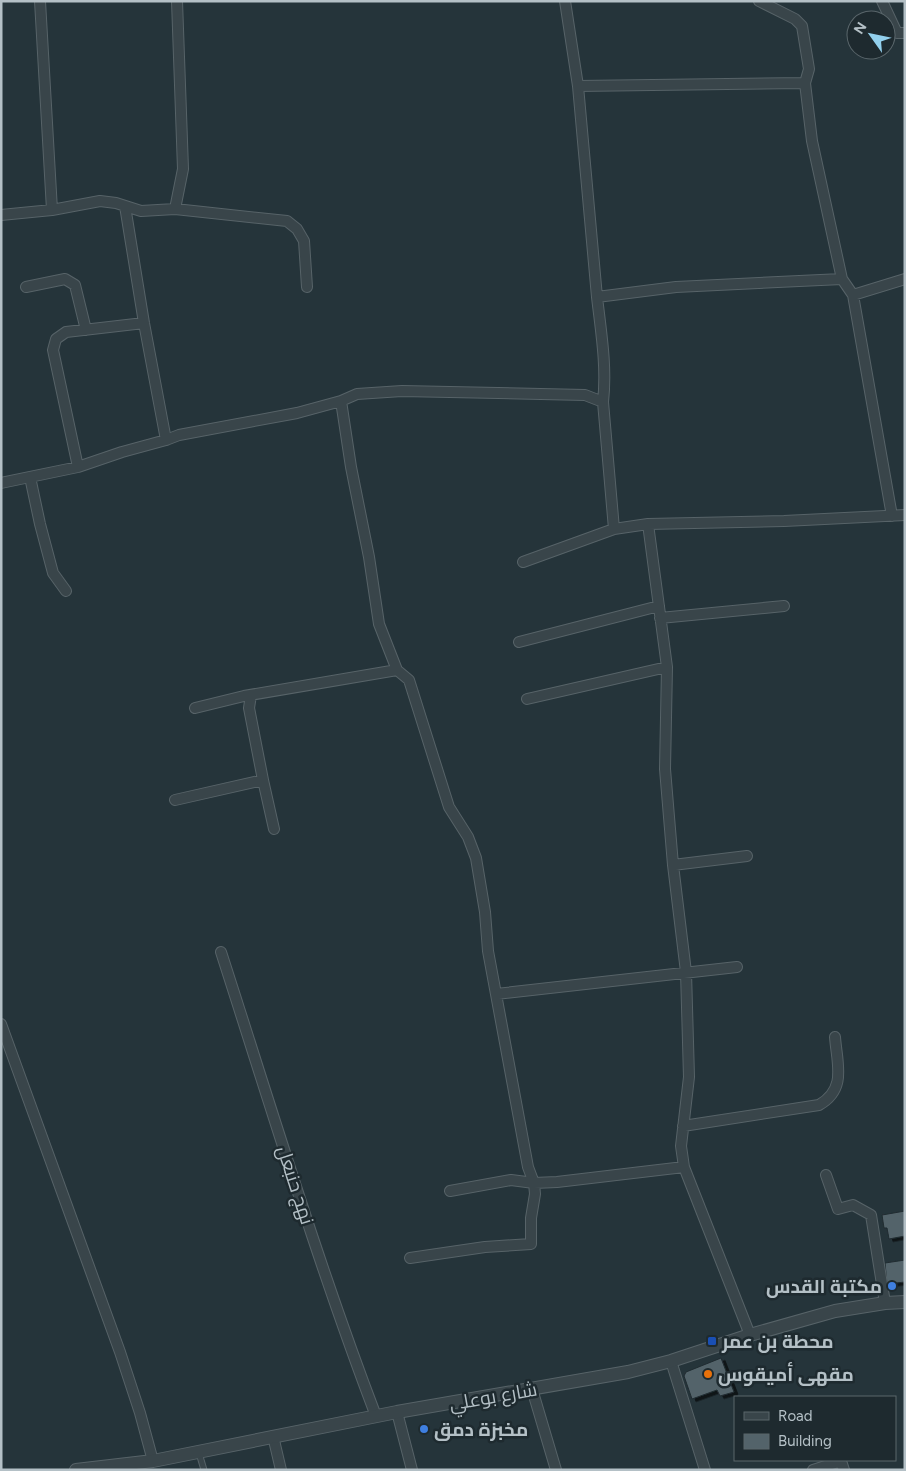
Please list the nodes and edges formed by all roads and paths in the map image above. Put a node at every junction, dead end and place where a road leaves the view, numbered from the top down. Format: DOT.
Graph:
graph roads {
  1 [pos="40,1"];
  2 [pos="177,1"];
  3 [pos="565,1"];
  4 [pos="759,1"];
  5 [pos="882,1"];
  6 [pos="905,33"];
  7 [pos="805,83"];
  8 [pos="578,86"];
  9 [pos="125,206"];
  10 [pos="175,209"];
  11 [pos="52,210"];
  12 [pos="140,211"];
  13 [pos="1,215"];
  14 [pos="129,232"];
  15 [pos="905,279"];
  16 [pos="842,280"];
  17 [pos="26,287"];
  18 [pos="307,287"];
  19 [pos="853,295"];
  20 [pos="597,297"];
  21 [pos="144,323"];
  22 [pos="86,330"];
  23 [pos="341,401"];
  24 [pos="603,402"];
  25 [pos="166,440"];
  26 [pos="78,467"];
  27 [pos="30,477"];
  28 [pos="1,483"];
  29 [pos="905,515"];
  30 [pos="892,516"];
  31 [pos="648,524"];
  32 [pos="614,529"];
  33 [pos="523,562"];
  34 [pos="66,591"];
  35 [pos="658,606"];
  36 [pos="784,606"];
  37 [pos="660,618"];
  38 [pos="519,642"];
  39 [pos="667,667"];
  40 [pos="397,670"];
  41 [pos="251,695"];
  42 [pos="527,699"];
  43 [pos="195,708"];
  44 [pos="263,780"];
  45 [pos="175,800"];
  46 [pos="274,830"];
  47 [pos="747,856"];
  48 [pos="674,865"];
  49 [pos="221,952"];
  50 [pos="737,967"];
  51 [pos="686,972"];
  52 [pos="496,994"];
  53 [pos="1,1024"];
  54 [pos="835,1037"];
  55 [pos="683,1126"];
  56 [pos="684,1167"];
  57 [pos="826,1175"];
  58 [pos="534,1183"];
  59 [pos="450,1191"];
  60 [pos="410,1258"];
  61 [pos="905,1302"];
  62 [pos="885,1303"];
  63 [pos="750,1335"];
  64 [pos="671,1361"];
  65 [pos="532,1389"];
  66 [pos="397,1412"];
  67 [pos="376,1416"];
  68 [pos="273,1436"];
  69 [pos="199,1452"];
  70 [pos="153,1461"];
  71 [pos="110,1468"];
  72 [pos="76,1470"];
  73 [pos="204,1470"];
  74 [pos="281,1470"];
  75 [pos="412,1470"];
  76 [pos="556,1470"];
  77 [pos="705,1470"];
  78 [pos="813,1470"];
  79 [pos="844,1470"];
  1 -- 11 [label="street"];
  2 -- 10 [label="street"];
  3 -- 8 [label="street"];
  4 -- 7 [label="street"];
  5 -- 6 [label="street"];
  7 -- 8 [label="street"];
  7 -- 16 [label="street"];
  8 -- 20 [label="street"];
  9 -- 11 [label="street"];
  9 -- 12 [label="street"];
  9 -- 14 [label="street"];
  10 -- 12 [label="street"];
  10 -- 18 [label="street"];
  11 -- 13 [label="street"];
  12 -- 14 [label="street"];
  14 -- 21 [label="street"];
  15 -- 19 [label="street"];
  16 -- 19 [label="street"];
  16 -- 20 [label="street"];
  17 -- 22 [label="street"];
  19 -- 30 [label="street"];
  20 -- 24 [label="street"];
  21 -- 22 [label="street"];
  21 -- 25 [label="street"];
  22 -- 26 [label="street"];
  23 -- 24 [label="street"];
  23 -- 25 [label="street"];
  23 -- 40 [label="street"];
  24 -- 32 [label="street"];
  25 -- 26 [label="street"];
  26 -- 27 [label="street"];
  27 -- 28 [label="street"];
  27 -- 34 [label="street"];
  29 -- 30 [label="street"];
  30 -- 31 [label="street"];
  31 -- 32 [label="street"];
  31 -- 35 [label="street"];
  32 -- 33 [label="street"];
  35 -- 37 [label="street"];
  35 -- 38 [label="street"];
  36 -- 37 [label="street"];
  37 -- 39 [label="street"];
  39 -- 42 [label="street"];
  39 -- 48 [label="street"];
  40 -- 41 [label="street"];
  40 -- 52 [label="street"];
  41 -- 43 [label="street"];
  41 -- 44 [label="street"];
  44 -- 45 [label="street"];
  44 -- 46 [label="street"];
  47 -- 48 [label="street"];
  48 -- 51 [label="street"];
  49 -- 67 [label="street, نهج حنبعل"];
  50 -- 51 [label="street"];
  51 -- 52 [label="street"];
  51 -- 55 [label="street"];
  52 -- 58 [label="street"];
  53 -- 70 [label="street"];
  54 -- 55 [label="street"];
  55 -- 56 [label="street"];
  56 -- 58 [label="street"];
  56 -- 63 [label="street"];
  57 -- 62 [label="street"];
  58 -- 59 [label="street"];
  58 -- 60 [label="street"];
  61 -- 62 [label="street, شارع بوعلي"];
  62 -- 63 [label="street, شارع بوعلي"];
  63 -- 64 [label="street, شارع بوعلي"];
  64 -- 65 [label="street, شارع بوعلي"];
  64 -- 77 [label="street"];
  65 -- 66 [label="street, شارع بوعلي"];
  65 -- 76 [label="street"];
  66 -- 67 [label="street, شارع بوعلي"];
  66 -- 75 [label="street"];
  67 -- 68 [label="street, شارع بوعلي"];
  68 -- 69 [label="street, شارع بوعلي"];
  68 -- 74 [label="street"];
  69 -- 70 [label="street, شارع بوعلي"];
  69 -- 73 [label="lane"];
  70 -- 71 [label="street, شارع بوعلي"];
  71 -- 72 [label="street, شارع بوعلي"];
  78 -- 79 [label="street"];
}
